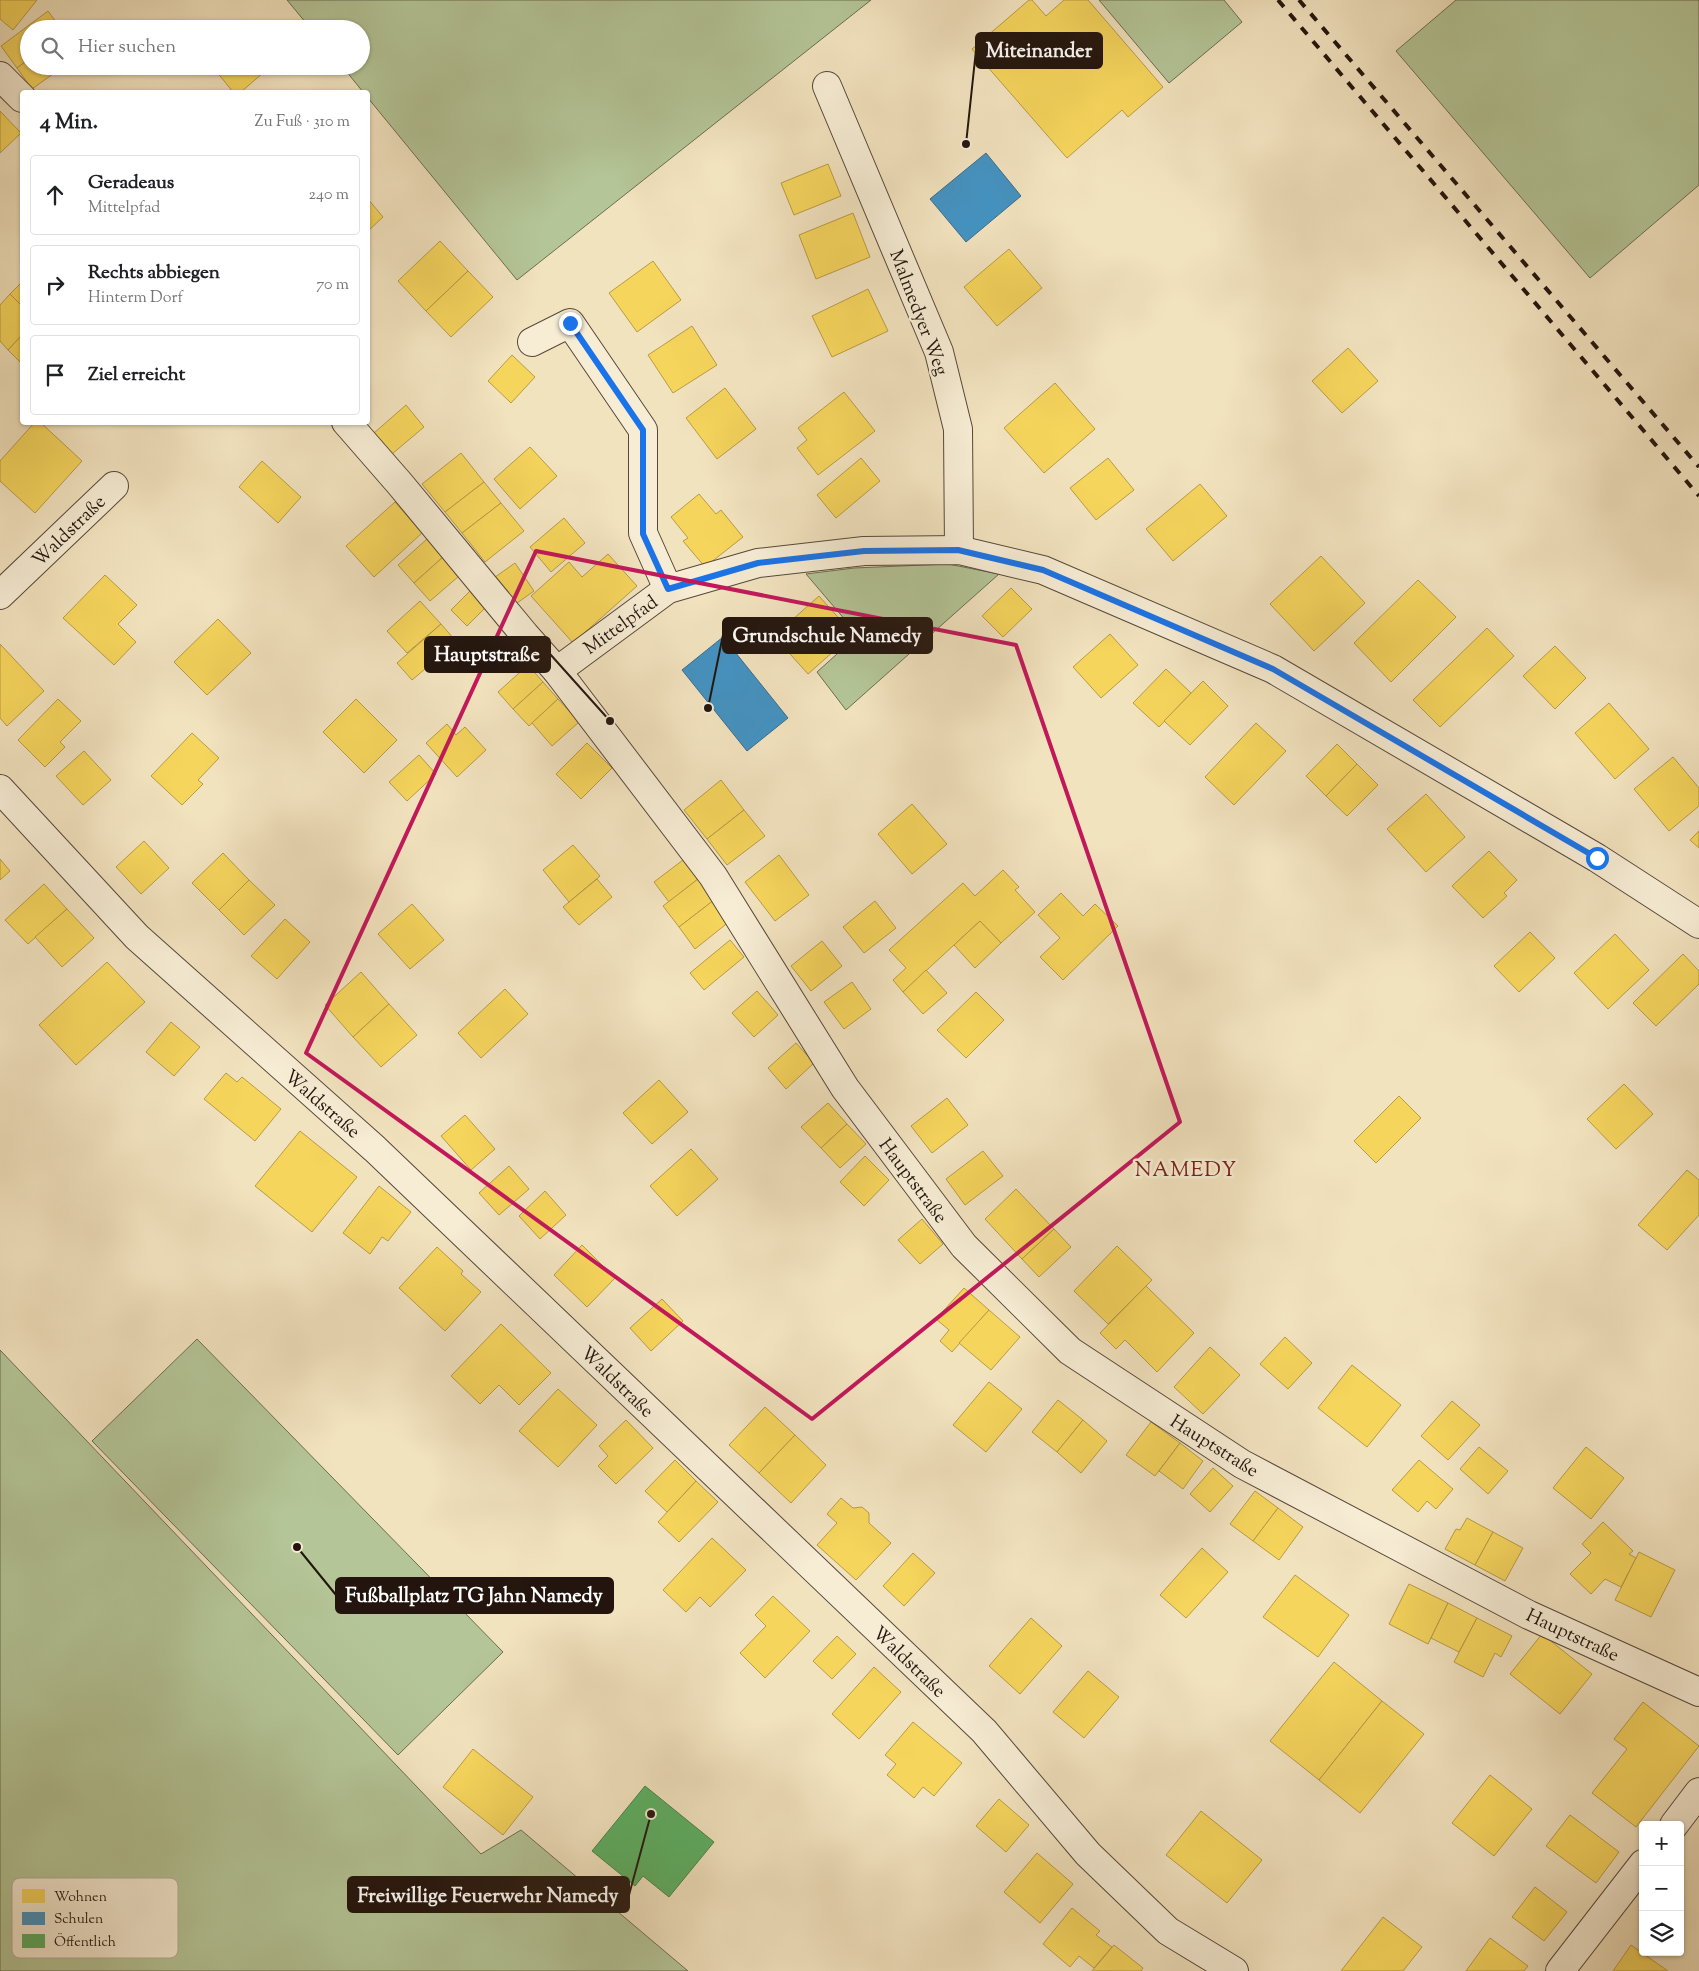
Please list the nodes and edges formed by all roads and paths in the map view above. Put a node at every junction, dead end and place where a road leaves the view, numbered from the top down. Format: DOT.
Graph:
graph roads {
  1 [pos="0,76"];
  2 [pos="828,86"];
  3 [pos="20,96"];
  4 [pos="532,342"];
  5 [pos="349,425"];
  6 [pos="114,486"];
  7 [pos="958,550"];
  8 [pos="668,589"];
  9 [pos="0,595"];
  10 [pos="557,671"];
  11 [pos="0,789"];
  12 [pos="1699,924"];
  13 [pos="1699,1692"];
  14 [pos="1699,1792"];
  15 [pos="1677,1821"];
  16 [pos="1641,1866"];
  17 [pos="1234,1971"];
  18 [pos="1560,1971"];
  1 -- 3 [label="street"];
  2 -- 7 [label="street, Malmedyer Weg"];
  4 -- 8 [label="street"];
  5 -- 10 [label="street, Hauptstraße"];
  6 -- 9 [label="street, Waldstraße"];
  7 -- 8 [label="street, Mittelpfad"];
  7 -- 12 [label="street, Mittelpfad"];
  8 -- 10 [label="street, Mittelpfad"];
  10 -- 13 [label="street, Hauptstraße"];
  11 -- 17 [label="street, Waldstraße"];
  14 -- 15 [label="street"];
  16 -- 18 [label="street"];
}
